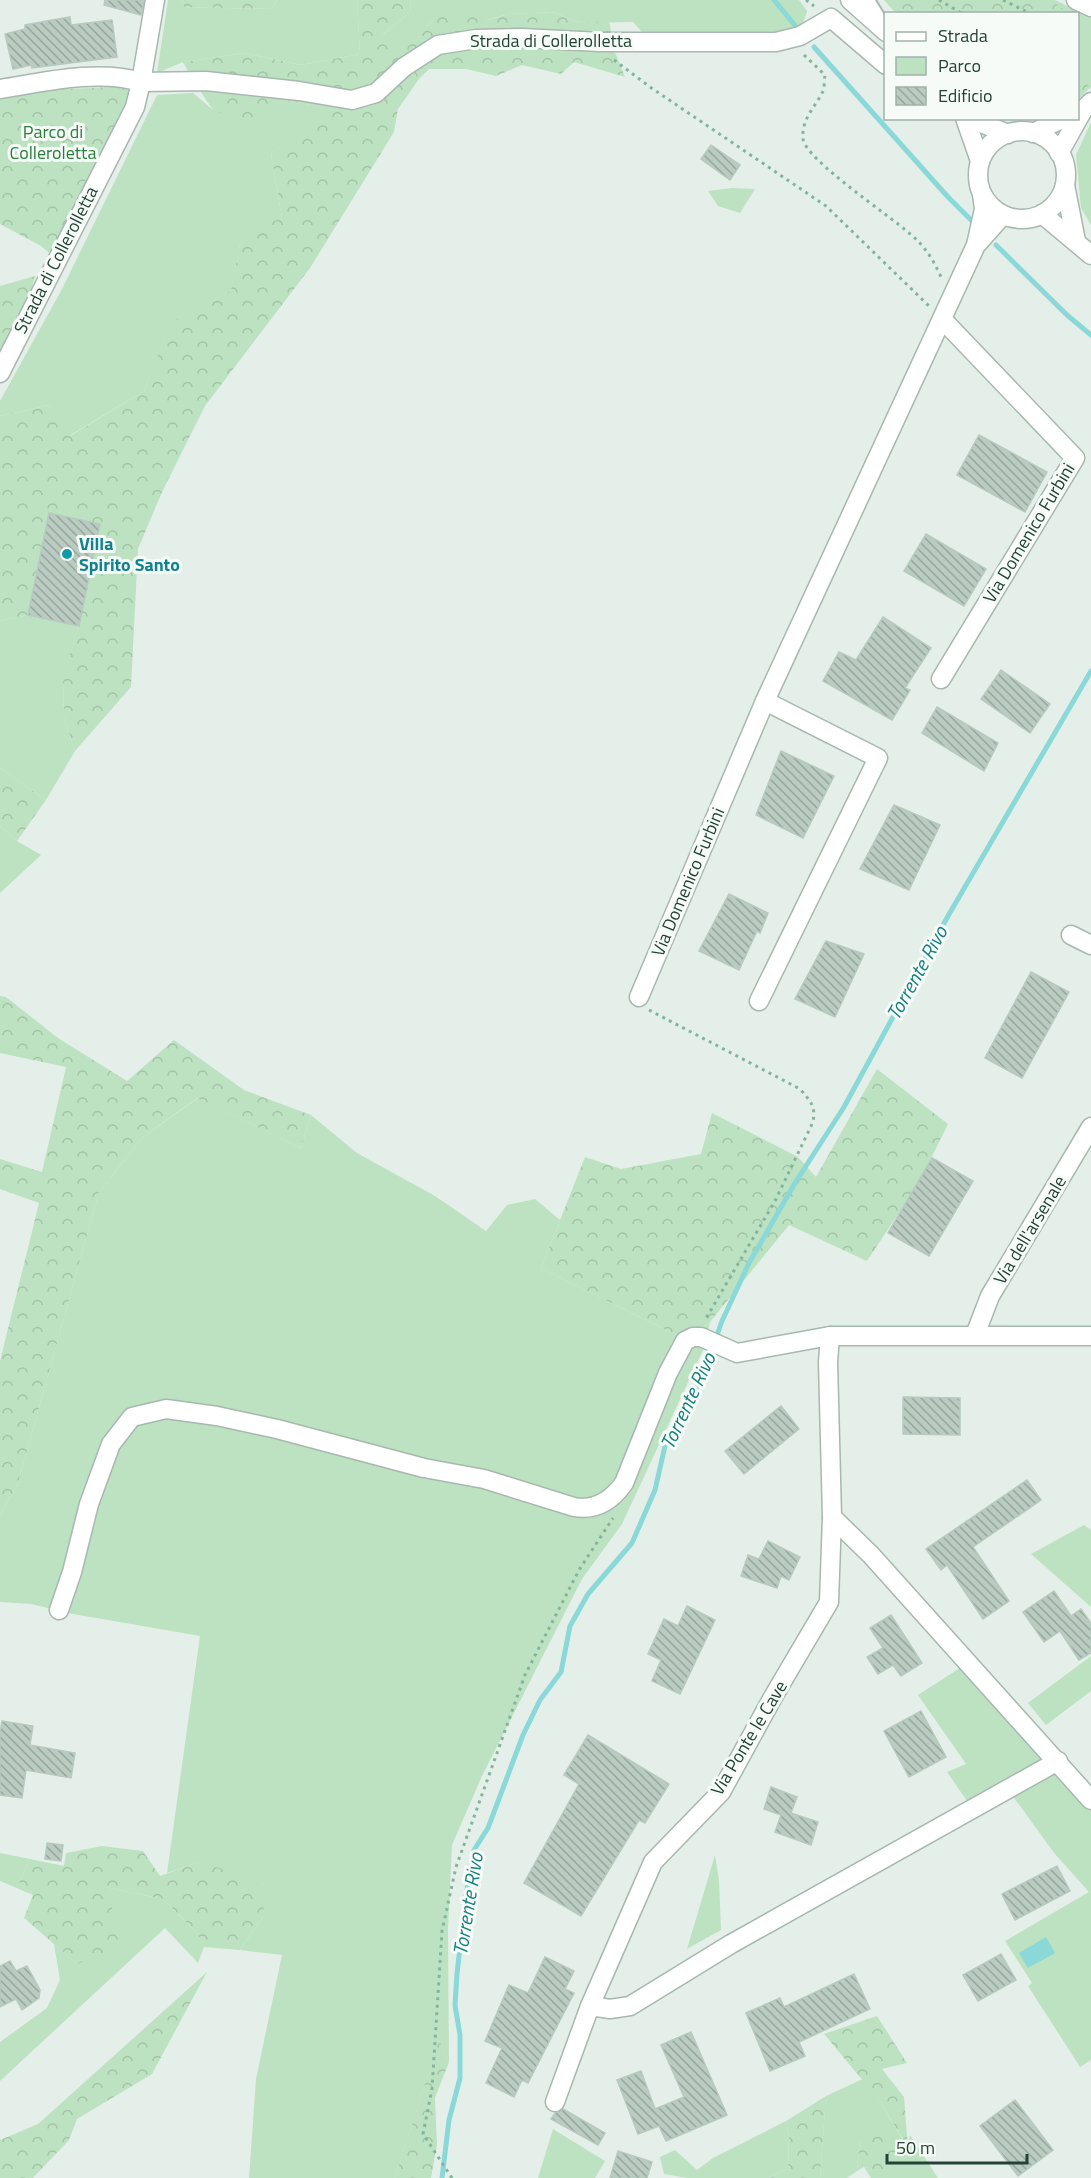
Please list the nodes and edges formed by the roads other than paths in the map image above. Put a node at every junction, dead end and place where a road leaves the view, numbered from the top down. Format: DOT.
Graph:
graph roads {
  1 [pos="155,0"];
  2 [pos="850,0"];
  3 [pos="868,0"];
  4 [pos="1076,0"];
  5 [pos="1091,7"];
  6 [pos="884,25"];
  7 [pos="884,31"];
  8 [pos="884,64"];
  9 [pos="141,82"];
  10 [pos="0,89"];
  11 [pos="966,120"];
  12 [pos="974,120"];
  13 [pos="1060,120"];
  14 [pos="1077,120"];
  15 [pos="1033,133"];
  16 [pos="1008,134"];
  17 [pos="1059,153"];
  18 [pos="980,161"];
  19 [pos="1065,185"];
  20 [pos="982,194"];
  21 [pos="1042,214"];
  22 [pos="1003,215"];
  23 [pos="1076,241"];
  24 [pos="976,244"];
  25 [pos="1091,255"];
  26 [pos="943,320"];
  27 [pos="0,373"];
  28 [pos="941,679"];
  29 [pos="765,701"];
  30 [pos="1071,934"];
  31 [pos="1091,945"];
  32 [pos="639,998"];
  33 [pos="759,1001"];
  34 [pos="1091,1127"];
  35 [pos="975,1335"];
  36 [pos="1091,1335"];
  37 [pos="830,1336"];
  38 [pos="832,1517"];
  39 [pos="59,1610"];
  40 [pos="1058,1761"];
  41 [pos="1091,1800"];
  42 [pos="590,2006"];
  43 [pos="555,2102"];
  1 -- 9 [label="street, Strada di Collerolletta"];
  2 -- 7 [label="street"];
  3 -- 6 [label="lane"];
  4 -- 5 [label="street"];
  8 -- 9 [label="street, Strada di Collerolletta"];
  9 -- 10 [label="street, Strada di Collerolletta"];
  9 -- 27 [label="street, Strada di Collerolletta"];
  11 -- 18 [label="street"];
  12 -- 16 [label="street"];
  13 -- 15 [label="street"];
  14 -- 17 [label="street"];
  15 -- 16 [label="street"];
  15 -- 17 [label="street"];
  16 -- 18 [label="street"];
  17 -- 19 [label="street"];
  18 -- 20 [label="street"];
  19 -- 21 [label="street"];
  19 -- 23 [label="street"];
  20 -- 22 [label="street"];
  20 -- 24 [label="street"];
  21 -- 22 [label="street"];
  21 -- 23 [label="street"];
  22 -- 24 [label="street"];
  23 -- 25 [label="street"];
  24 -- 26 [label="street, Via Domenico Furbini"];
  26 -- 28 [label="street, Via Domenico Furbini"];
  26 -- 29 [label="street, Via Domenico Furbini"];
  29 -- 32 [label="street, Via Domenico Furbini"];
  29 -- 33 [label="street"];
  30 -- 31 [label="street"];
  34 -- 35 [label="street, Via dell'arsenale"];
  35 -- 36 [label="street"];
  35 -- 37 [label="street"];
  37 -- 38 [label="street, Via Ponte le Cave"];
  37 -- 39 [label="street"];
  38 -- 40 [label="street"];
  38 -- 42 [label="street, Via Ponte le Cave"];
  40 -- 41 [label="street"];
  40 -- 42 [label="street"];
  42 -- 43 [label="street, Via Ponte le Cave"];
}
